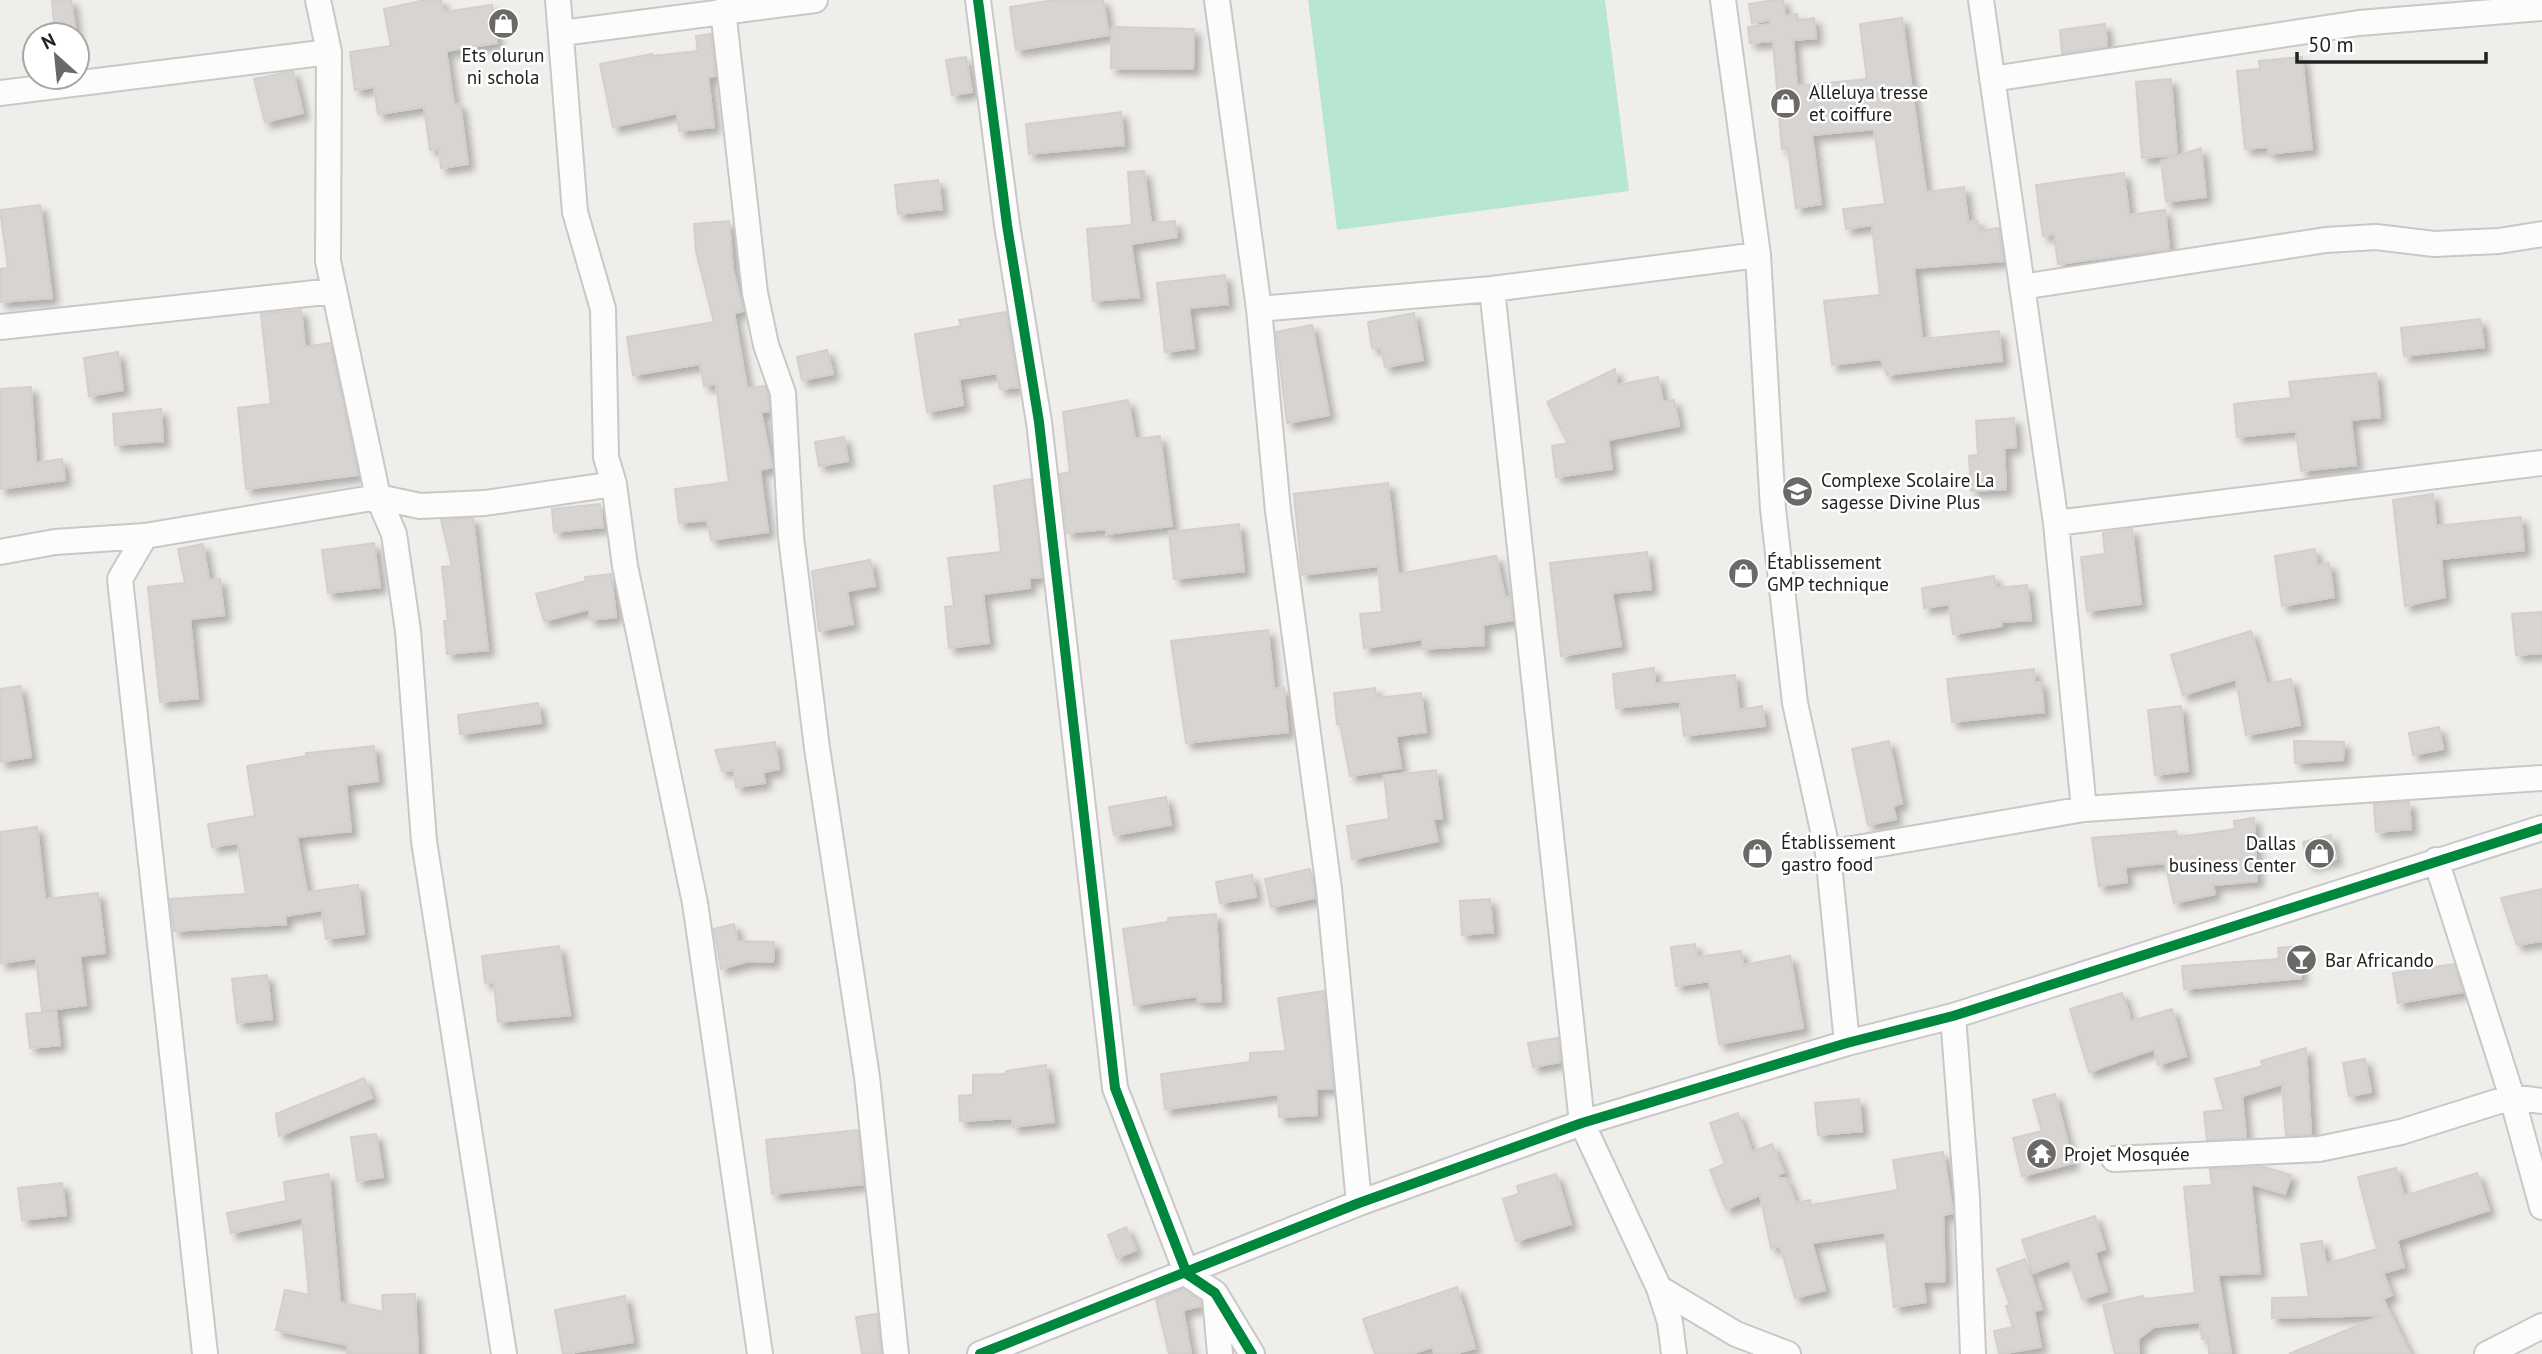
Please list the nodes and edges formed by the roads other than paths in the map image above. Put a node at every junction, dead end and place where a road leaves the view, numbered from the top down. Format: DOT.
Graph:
graph roads {
  1 [pos="318,0"];
  2 [pos="558,0"];
  3 [pos="814,0"];
  4 [pos="978,0"];
  5 [pos="1217,0"];
  6 [pos="1723,0"];
  7 [pos="1981,0"];
  8 [pos="2542,8"];
  9 [pos="723,10"];
  10 [pos="562,33"];
  11 [pos="329,52"];
  12 [pos="1992,79"];
  13 [pos="0,93"];
  14 [pos="2542,234"];
  15 [pos="1758,255"];
  16 [pos="2022,287"];
  17 [pos="1492,289"];
  18 [pos="334,291"];
  19 [pos="1259,309"];
  20 [pos="0,327"];
  21 [pos="607,458"];
  22 [pos="2542,463"];
  23 [pos="614,484"];
  24 [pos="576,491"];
  25 [pos="378,496"];
  26 [pos="2056,523"];
  27 [pos="145,536"];
  28 [pos="94,539"];
  29 [pos="0,551"];
  30 [pos="120,579"];
  31 [pos="2542,778"];
  32 [pos="2084,810"];
  33 [pos="2542,828"];
  34 [pos="1828,853"];
  35 [pos="2436,860"];
  36 [pos="1953,1016"];
  37 [pos="1847,1042"];
  38 [pos="2512,1097"];
  39 [pos="2542,1101"];
  40 [pos="1582,1123"];
  41 [pos="2114,1159"];
  42 [pos="1359,1203"];
  43 [pos="2542,1206"];
  44 [pos="1187,1274"];
  45 [pos="1659,1289"];
  46 [pos="1215,1293"];
  47 [pos="2542,1326"];
  48 [pos="986,1353"];
  49 [pos="205,1354"];
  50 [pos="504,1354"];
  51 [pos="760,1354"];
  52 [pos="896,1354"];
  53 [pos="1220,1354"];
  54 [pos="1252,1354"];
  55 [pos="1674,1354"];
  56 [pos="1788,1354"];
  57 [pos="1973,1354"];
  58 [pos="2487,1354"];
  1 -- 11 [label="street"];
  2 -- 10 [label="street"];
  3 -- 9 [label="street"];
  4 -- 44 [label="street"];
  5 -- 19 [label="street"];
  6 -- 15 [label="street"];
  7 -- 12 [label="street"];
  8 -- 12 [label="street"];
  9 -- 10 [label="street"];
  9 -- 52 [label="street"];
  10 -- 21 [label="street"];
  11 -- 13 [label="street"];
  11 -- 18 [label="street"];
  12 -- 16 [label="street"];
  14 -- 16 [label="street"];
  15 -- 17 [label="street"];
  15 -- 34 [label="street"];
  16 -- 26 [label="street"];
  17 -- 19 [label="street"];
  17 -- 40 [label="street"];
  18 -- 20 [label="street"];
  18 -- 25 [label="street"];
  19 -- 42 [label="street"];
  21 -- 23 [label="street"];
  21 -- 24 [label="street"];
  22 -- 26 [label="street"];
  23 -- 24 [label="street"];
  23 -- 51 [label="street"];
  24 -- 25 [label="street"];
  25 -- 27 [label="street"];
  25 -- 50 [label="street"];
  26 -- 32 [label="street"];
  27 -- 28 [label="street"];
  27 -- 30 [label="street"];
  28 -- 29 [label="street"];
  28 -- 30 [label="street"];
  30 -- 49 [label="street"];
  31 -- 32 [label="street"];
  32 -- 34 [label="street"];
  33 -- 35 [label="street"];
  34 -- 37 [label="street"];
  35 -- 36 [label="street"];
  35 -- 38 [label="street"];
  36 -- 37 [label="street"];
  36 -- 57 [label="street"];
  37 -- 40 [label="street"];
  38 -- 39 [label="street"];
  38 -- 41 [label="street"];
  38 -- 43 [label="street"];
  40 -- 42 [label="street"];
  40 -- 45 [label="street"];
  42 -- 44 [label="street"];
  44 -- 46 [label="street"];
  44 -- 48 [label="street"];
  45 -- 55 [label="street"];
  45 -- 56 [label="street"];
  46 -- 53 [label="street"];
  46 -- 54 [label="street"];
  47 -- 58 [label="street"];
}
